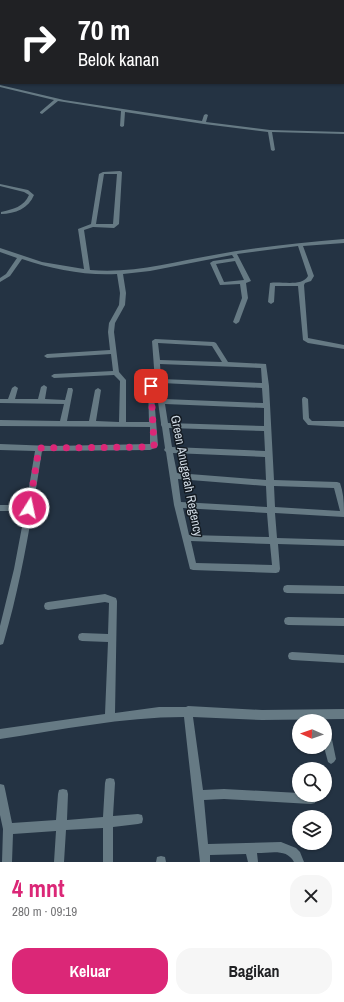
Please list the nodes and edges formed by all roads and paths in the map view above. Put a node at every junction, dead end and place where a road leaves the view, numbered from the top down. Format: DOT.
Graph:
graph roads {
  1 [pos="0,86"];
  2 [pos="57,99"];
  3 [pos="124,111"];
  4 [pos="42,113"];
  5 [pos="206,115"];
  6 [pos="204,123"];
  7 [pos="122,126"];
  8 [pos="270,131"];
  9 [pos="344,133"];
  10 [pos="273,150"];
  11 [pos="0,186"];
  12 [pos="0,207"];
  13 [pos="1,214"];
  14 [pos="93,225"];
  15 [pos="344,241"];
  16 [pos="300,244"];
  17 [pos="0,250"];
  18 [pos="234,253"];
  19 [pos="20,258"];
  20 [pos="237,259"];
  21 [pos="87,270"];
  22 [pos="120,273"];
  23 [pos="0,280"];
  24 [pos="243,282"];
  25 [pos="302,284"];
  26 [pos="271,302"];
  27 [pos="236,322"];
  28 [pos="344,347"];
  29 [pos="114,352"];
  30 [pos="47,356"];
  31 [pos="156,362"];
  32 [pos="226,364"];
  33 [pos="116,373"];
  34 [pos="54,376"];
  35 [pos="158,381"];
  36 [pos="151,386"];
  37 [pos="266,386"];
  38 [pos="15,388"];
  39 [pos="44,388"];
  40 [pos="70,390"];
  41 [pos="98,390"];
  42 [pos="304,399"];
  43 [pos="0,400"];
  44 [pos="11,401"];
  45 [pos="41,401"];
  46 [pos="161,401"];
  47 [pos="68,402"];
  48 [pos="267,406"];
  49 [pos="0,423"];
  50 [pos="63,423"];
  51 [pos="92,423"];
  52 [pos="122,424"];
  53 [pos="344,424"];
  54 [pos="152,425"];
  55 [pos="164,425"];
  56 [pos="268,429"];
  57 [pos="0,447"];
  58 [pos="39,448"];
  59 [pos="168,450"];
  60 [pos="268,454"];
  61 [pos="173,476"];
  62 [pos="269,483"];
  63 [pos="178,505"];
  64 [pos="0,508"];
  65 [pos="29,508"];
  66 [pos="271,511"];
  67 [pos="344,513"];
  68 [pos="186,538"];
  69 [pos="273,541"];
  70 [pos="344,543"];
  71 [pos="287,589"];
  72 [pos="344,590"];
  73 [pos="48,606"];
  74 [pos="288,621"];
  75 [pos="344,622"];
  76 [pos="82,637"];
  77 [pos="111,638"];
  78 [pos="0,640"];
  79 [pos="292,656"];
  80 [pos="344,658"];
  81 [pos="188,711"];
  82 [pos="344,714"];
  83 [pos="292,716"];
  84 [pos="332,716"];
  85 [pos="110,717"];
  86 [pos="0,734"];
  87 [pos="330,754"];
  88 [pos="331,759"];
  89 [pos="110,783"];
  90 [pos="0,789"];
  91 [pos="63,794"];
  92 [pos="198,795"];
  93 [pos="292,798"];
  94 [pos="138,819"];
  95 [pos="108,822"];
  96 [pos="62,825"];
  97 [pos="8,829"];
  98 [pos="251,848"];
  99 [pos="203,850"];
  100 [pos="7,862"];
  101 [pos="59,862"];
  102 [pos="108,862"];
  103 [pos="205,862"];
  104 [pos="252,862"];
  105 [pos="299,862"];
  1 -- 2 [label="street"];
  2 -- 3 [label="street"];
  2 -- 4 [label="street"];
  3 -- 6 [label="street"];
  3 -- 7 [label="street"];
  5 -- 6 [label="street"];
  6 -- 8 [label="street"];
  8 -- 9 [label="street"];
  8 -- 10 [label="street"];
  11 -- 13 [label="street"];
  12 -- 13 [label="street"];
  14 -- 14 [label="street"];
  14 -- 21 [label="street"];
  15 -- 16 [label="street"];
  16 -- 18 [label="street"];
  16 -- 25 [label="street"];
  17 -- 19 [label="street"];
  18 -- 20 [label="street"];
  18 -- 22 [label="street"];
  19 -- 21 [label="street"];
  19 -- 23 [label="street"];
  20 -- 24 [label="street"];
  20 -- 24 [label="street"];
  21 -- 22 [label="street"];
  22 -- 29 [label="street"];
  24 -- 27 [label="street"];
  25 -- 26 [label="street"];
  25 -- 28 [label="street"];
  29 -- 30 [label="street"];
  29 -- 33 [label="street"];
  31 -- 32 [label="street"];
  31 -- 32 [label="street, Green Anugerah Regency"];
  31 -- 35 [label="street, Green Anugerah Regency"];
  32 -- 37 [label="street"];
  33 -- 34 [label="street"];
  33 -- 52 [label="street"];
  35 -- 37 [label="street"];
  35 -- 46 [label="street, Green Anugerah Regency"];
  36 -- 54 [label="street"];
  37 -- 48 [label="street"];
  38 -- 44 [label="street"];
  39 -- 45 [label="street"];
  40 -- 47 [label="street"];
  41 -- 51 [label="street"];
  42 -- 53 [label="street"];
  43 -- 44 [label="street"];
  44 -- 45 [label="street"];
  45 -- 47 [label="street"];
  46 -- 48 [label="street"];
  46 -- 55 [label="street, Green Anugerah Regency"];
  47 -- 50 [label="street"];
  48 -- 56 [label="street"];
  49 -- 50 [label="street"];
  50 -- 51 [label="street"];
  51 -- 52 [label="street"];
  52 -- 54 [label="street"];
  54 -- 58 [label="street"];
  55 -- 56 [label="street"];
  55 -- 59 [label="street, Green Anugerah Regency"];
  56 -- 60 [label="street"];
  57 -- 58 [label="street"];
  58 -- 65 [label="street"];
  59 -- 60 [label="street"];
  59 -- 61 [label="street, Green Anugerah Regency"];
  60 -- 62 [label="street"];
  61 -- 62 [label="street"];
  61 -- 63 [label="street, Green Anugerah Regency"];
  62 -- 66 [label="street"];
  62 -- 67 [label="street"];
  63 -- 66 [label="street"];
  63 -- 68 [label="street, Green Anugerah Regency"];
  64 -- 65 [label="street"];
  65 -- 78 [label="street"];
  66 -- 67 [label="street"];
  66 -- 69 [label="street"];
  68 -- 69 [label="street"];
  68 -- 69 [label="street, Green Anugerah Regency"];
  69 -- 70 [label="street"];
  71 -- 72 [label="street"];
  73 -- 77 [label="street"];
  74 -- 75 [label="street"];
  76 -- 77 [label="street"];
  77 -- 85 [label="street"];
  79 -- 80 [label="street"];
  81 -- 83 [label="street"];
  81 -- 85 [label="street"];
  81 -- 92 [label="street"];
  82 -- 84 [label="street"];
  85 -- 86 [label="street"];
  87 -- 88 [label="street"];
  89 -- 95 [label="street"];
  90 -- 97 [label="street"];
  91 -- 96 [label="street"];
  92 -- 93 [label="street"];
  92 -- 99 [label="street"];
  94 -- 95 [label="street"];
  95 -- 96 [label="street"];
  95 -- 102 [label="street"];
  96 -- 97 [label="street"];
  96 -- 101 [label="street"];
  97 -- 100 [label="street"];
  98 -- 99 [label="street"];
  98 -- 104 [label="street"];
  98 -- 105 [label="street"];
  99 -- 103 [label="street"];
}
